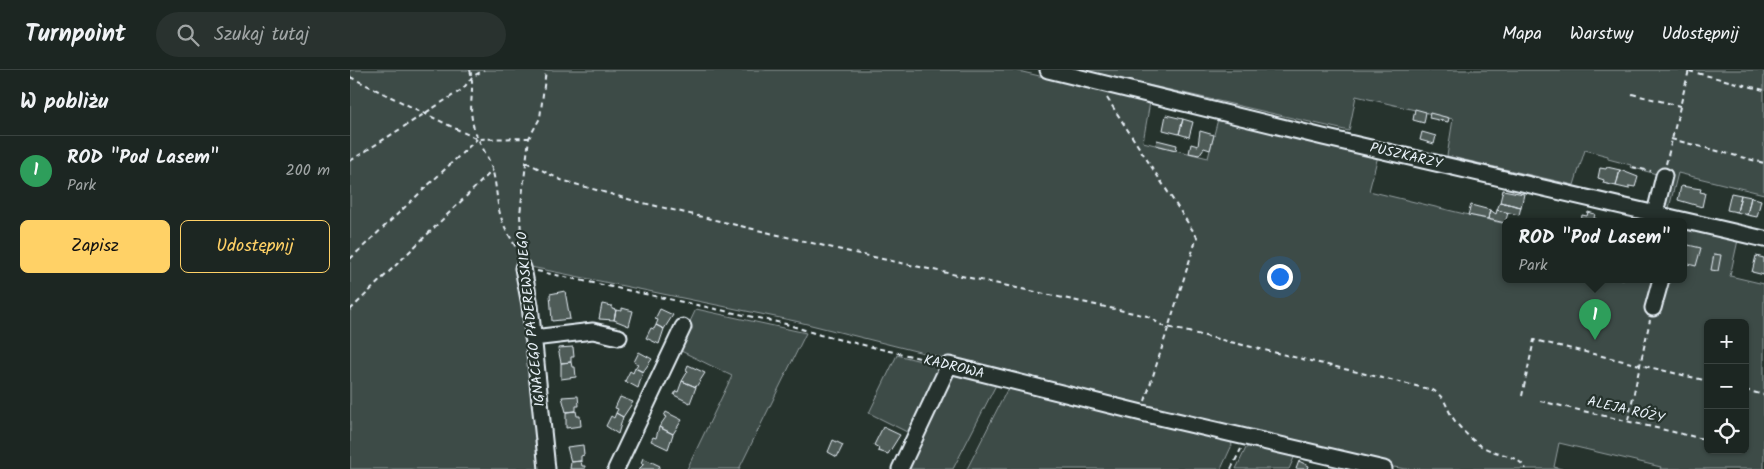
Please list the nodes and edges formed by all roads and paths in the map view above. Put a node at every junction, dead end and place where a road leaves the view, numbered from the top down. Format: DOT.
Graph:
graph roads {
  1 [pos="470,70"];
  2 [pos="484,70"];
  3 [pos="546,70"];
  4 [pos="1048,70"];
  5 [pos="1689,70"];
  6 [pos="350,77"];
  7 [pos="472,77"];
  8 [pos="1097,82"];
  9 [pos="1764,90"];
  10 [pos="1632,94"];
  11 [pos="1680,106"];
  12 [pos="424,113"];
  13 [pos="529,138"];
  14 [pos="478,139"];
  15 [pos="1671,139"];
  16 [pos="350,161"];
  17 [pos="526,162"];
  18 [pos="1764,163"];
  19 [pos="1632,167"];
  20 [pos="493,170"];
  21 [pos="1664,175"];
  22 [pos="1655,213"];
  23 [pos="1670,218"];
  24 [pos="1687,222"];
  25 [pos="1764,238"];
  26 [pos="350,259"];
  27 [pos="523,268"];
  28 [pos="1660,283"];
  29 [pos="1653,308"];
  30 [pos="350,310"];
  31 [pos="683,327"];
  32 [pos="1168,327"];
  33 [pos="619,336"];
  34 [pos="533,338"];
  35 [pos="949,365"];
  36 [pos="1641,365"];
  37 [pos="1704,380"];
  38 [pos="1749,391"];
  39 [pos="1764,395"];
  40 [pos="1522,396"];
  41 [pos="1540,401"];
  42 [pos="1142,413"];
  43 [pos="1628,420"];
  44 [pos="1247,436"];
  45 [pos="1704,439"];
  46 [pos="547,469"];
  47 [pos="616,469"];
  48 [pos="900,469"];
  49 [pos="1231,469"];
  50 [pos="1384,469"];
  51 [pos="1526,469"];
  1 -- 7 [label="path"];
  2 -- 7 [label="path"];
  3 -- 13 [label="path, IGNACEGO PADEREWSKIEGO"];
  4 -- 8 [label="street, PUSZKARZY"];
  5 -- 9 [label="path"];
  5 -- 11 [label="path"];
  6 -- 12 [label="path"];
  7 -- 12 [label="path"];
  7 -- 14 [label="path"];
  8 -- 22 [label="street, PUSZKARZY"];
  8 -- 32 [label="path"];
  10 -- 11 [label="path"];
  11 -- 15 [label="path"];
  12 -- 14 [label="path"];
  12 -- 16 [label="path"];
  13 -- 14 [label="path"];
  13 -- 17 [label="path, IGNACEGO PADEREWSKIEGO"];
  14 -- 20 [label="path"];
  14 -- 26 [label="path"];
  15 -- 18 [label="path"];
  15 -- 21 [label="path"];
  17 -- 27 [label="path, IGNACEGO PADEREWSKIEGO"];
  17 -- 32 [label="path"];
  19 -- 21 [label="path"];
  20 -- 27 [label="path"];
  20 -- 30 [label="path"];
  21 -- 22 [label="street"];
  22 -- 23 [label="street, PUSZKARZY"];
  24 -- 25 [label="street, PUSZKARZY"];
  27 -- 34 [label="street, IGNACEGO PADEREWSKIEGO"];
  27 -- 35 [label="path, KADROWA"];
  28 -- 29 [label="street"];
  29 -- 36 [label="path"];
  31 -- 47 [label="street"];
  32 -- 42 [label="path"];
  32 -- 51 [label="path"];
  33 -- 34 [label="street"];
  34 -- 46 [label="street, IGNACEGO PADEREWSKIEGO"];
  35 -- 42 [label="street, KADROWA"];
  35 -- 48 [label="street"];
  36 -- 37 [label="path"];
  36 -- 40 [label="path"];
  36 -- 43 [label="path"];
  38 -- 39 [label="path"];
  41 -- 43 [label="path, ALEJA RÓŻY"];
  42 -- 44 [label="street, KADROWA"];
  43 -- 45 [label="path, ALEJA RÓŻY"];
  44 -- 49 [label="path"];
  44 -- 50 [label="street, KADROWA"];
}
